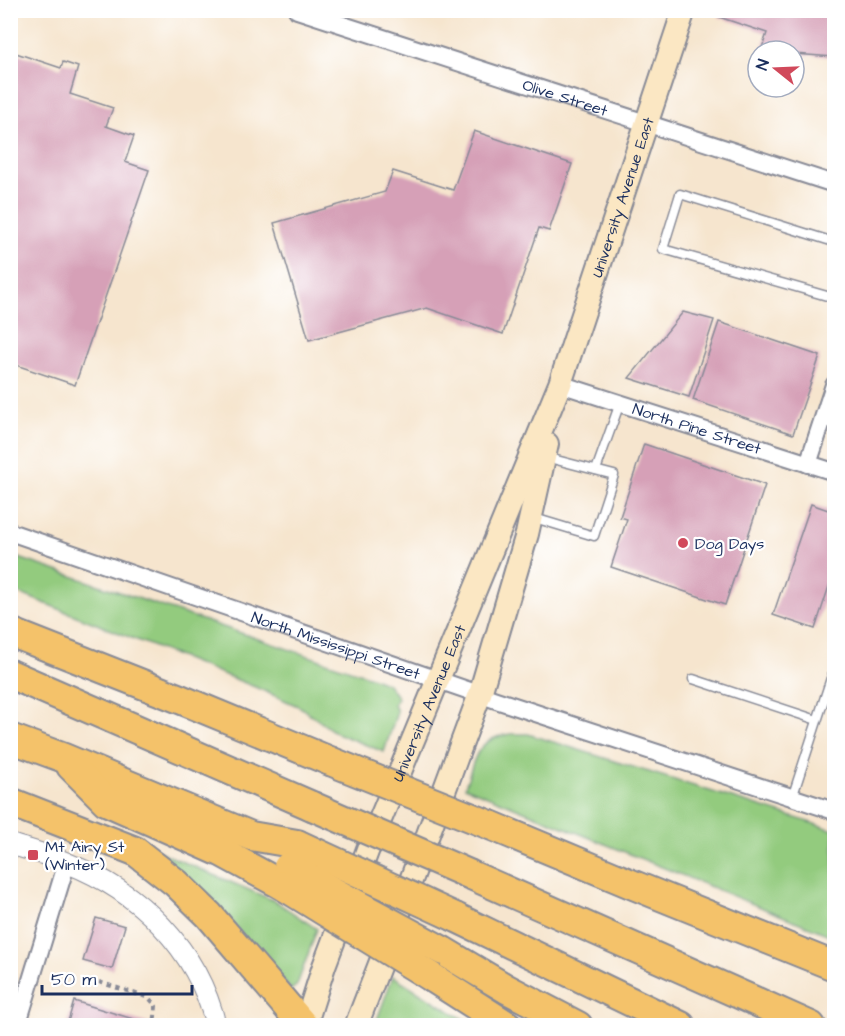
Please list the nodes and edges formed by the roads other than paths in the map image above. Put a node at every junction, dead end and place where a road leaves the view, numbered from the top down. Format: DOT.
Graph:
graph roads {
  1 [pos="297,10"];
  2 [pos="684,10"];
  3 [pos="647,124"];
  4 [pos="834,184"];
  5 [pos="834,242"];
  6 [pos="834,298"];
  7 [pos="560,384"];
  8 [pos="834,385"];
  9 [pos="620,403"];
  10 [pos="544,456"];
  11 [pos="808,464"];
  12 [pos="596,470"];
  13 [pos="834,472"];
  14 [pos="531,516"];
  15 [pos="10,532"];
  16 [pos="10,632"];
  17 [pos="834,669"];
  18 [pos="10,674"];
  19 [pos="693,679"];
  20 [pos="438,680"];
  21 [pos="480,694"];
  22 [pos="817,720"];
  23 [pos="10,738"];
  24 [pos="64,758"];
  25 [pos="792,798"];
  26 [pos="10,802"];
  27 [pos="834,811"];
  28 [pos="10,844"];
  29 [pos="67,862"];
  30 [pos="289,865"];
  31 [pos="834,966"];
  32 [pos="17,1026"];
  33 [pos="216,1026"];
  34 [pos="304,1026"];
  35 [pos="356,1026"];
  36 [pos="508,1026"];
  37 [pos="578,1026"];
  38 [pos="681,1026"];
  39 [pos="811,1026"];
  1 -- 3 [label="street, Olive Street"];
  2 -- 3 [label="main road, University Avenue East"];
  3 -- 4 [label="street, Olive Street"];
  3 -- 7 [label="main road, University Avenue East"];
  5 -- 6 [label="lane"];
  7 -- 9 [label="street, North Pine Street"];
  7 -- 10 [label="main road, University Avenue East"];
  7 -- 20 [label="main road, University Avenue East"];
  8 -- 11 [label="street"];
  9 -- 11 [label="street, North Pine Street"];
  9 -- 12 [label="lane"];
  10 -- 12 [label="lane"];
  10 -- 14 [label="main road, University Avenue East"];
  11 -- 13 [label="street, North Pine Street"];
  12 -- 14 [label="lane"];
  14 -- 21 [label="main road, University Avenue East"];
  15 -- 20 [label="street, North Mississippi Street"];
  16 -- 31 [label="highway, bridge"];
  17 -- 22 [label="lane"];
  18 -- 39 [label="highway, bridge"];
  19 -- 22 [label="lane"];
  20 -- 21 [label="street, North Mississippi Street"];
  20 -- 34 [label="main road, University Avenue East"];
  21 -- 25 [label="street, North Mississippi Street"];
  21 -- 35 [label="main road, University Avenue East"];
  22 -- 25 [label="lane"];
  23 -- 24 [label="highway"];
  24 -- 30 [label="highway"];
  24 -- 30 [label="highway"];
  25 -- 27 [label="street, North Mississippi Street"];
  26 -- 34 [label="highway"];
  28 -- 29 [label="street"];
  29 -- 32 [label="street"];
  29 -- 33 [label="street"];
  30 -- 36 [label="highway, bridge"];
  30 -- 37 [label="highway, bridge"];
  30 -- 38 [label="highway, bridge"];
}
